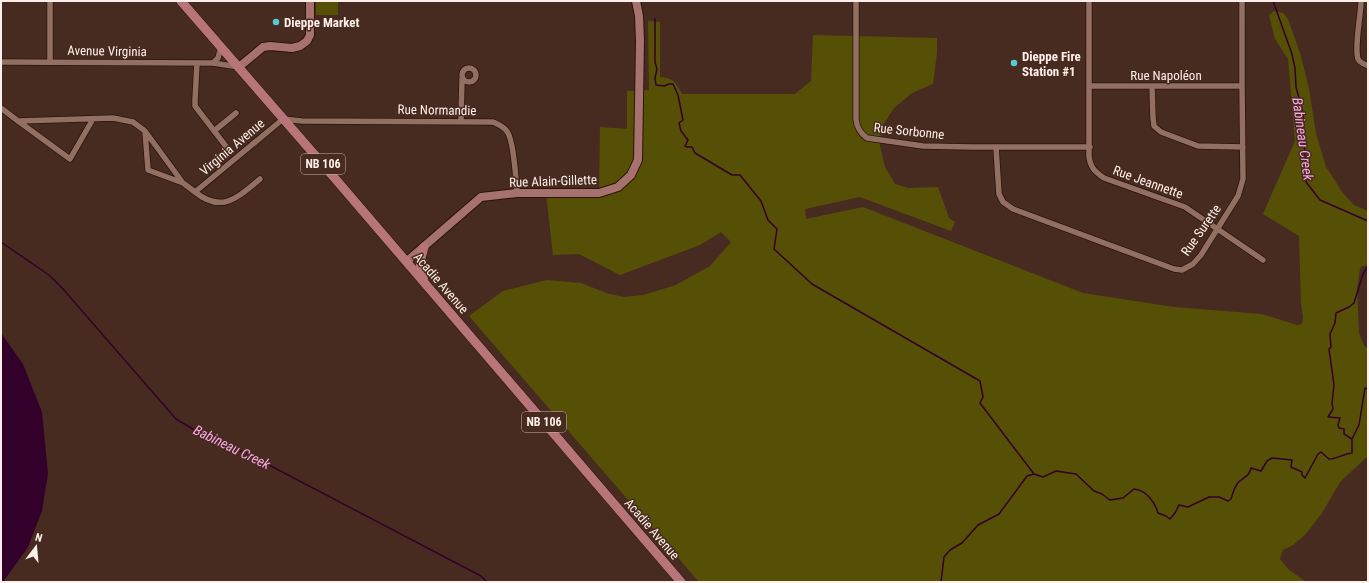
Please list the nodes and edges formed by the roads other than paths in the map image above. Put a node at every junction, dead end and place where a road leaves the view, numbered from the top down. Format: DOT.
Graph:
graph roads {
  1 [pos="50,1"];
  2 [pos="181,1"];
  3 [pos="310,1"];
  4 [pos="636,1"];
  5 [pos="642,1"];
  6 [pos="856,1"];
  7 [pos="1089,1"];
  8 [pos="1242,1"];
  9 [pos="1361,1"];
  10 [pos="639,16"];
  11 [pos="221,47"];
  12 [pos="1,62"];
  13 [pos="50,62"];
  14 [pos="197,63"];
  15 [pos="213,63"];
  16 [pos="1368,66"];
  17 [pos="239,67"];
  18 [pos="462,79"];
  19 [pos="1090,86"];
  20 [pos="1152,86"];
  21 [pos="1242,86"];
  22 [pos="1,108"];
  23 [pos="236,113"];
  24 [pos="283,118"];
  25 [pos="93,119"];
  26 [pos="18,121"];
  27 [pos="302,121"];
  28 [pos="461,122"];
  29 [pos="214,130"];
  30 [pos="144,131"];
  31 [pos="295,132"];
  32 [pos="996,147"];
  33 [pos="1090,147"];
  34 [pos="1243,148"];
  35 [pos="228,149"];
  36 [pos="260,179"];
  37 [pos="183,183"];
  38 [pos="195,192"];
  39 [pos="517,193"];
  40 [pos="1217,229"];
  41 [pos="424,247"];
  42 [pos="1263,260"];
  43 [pos="406,262"];
  44 [pos="424,284"];
  45 [pos="681,582"];
  1 -- 13 [label="street"];
  2 -- 11 [label="main road, Acadie Avenue / NB 106"];
  3 -- 17 [label="street"];
  4 -- 10 [label="street, Rue Alain-Gillette"];
  5 -- 10 [label="street, Rue Alain-Gillette"];
  6 -- 32 [label="street, Rue Sorbonne"];
  7 -- 19 [label="street, Rue Jeannette"];
  8 -- 21 [label="street, Rue Surette"];
  9 -- 16 [label="street"];
  10 -- 39 [label="street, Rue Alain-Gillette"];
  11 -- 15 [label="street"];
  11 -- 17 [label="main road, Acadie Avenue / NB 106"];
  12 -- 13 [label="street, Avenue Virginia"];
  13 -- 14 [label="street, Avenue Virginia"];
  14 -- 15 [label="street, Avenue Virginia"];
  14 -- 29 [label="street, Virginia Avenue"];
  15 -- 17 [label="street, Avenue Virginia"];
  17 -- 24 [label="main road, Acadie Avenue / NB 106"];
  18 -- 28 [label="street"];
  19 -- 20 [label="street, Rue Napoléon"];
  19 -- 33 [label="street, Rue Jeannette"];
  20 -- 21 [label="street, Rue Napoléon"];
  20 -- 34 [label="street"];
  21 -- 34 [label="street, Rue Surette"];
  22 -- 26 [label="street"];
  23 -- 29 [label="street, Virginia Avenue"];
  24 -- 27 [label="street, Rue Normandie"];
  24 -- 31 [label="main road, Acadie Avenue / NB 106"];
  24 -- 38 [label="street, Virginia Avenue"];
  25 -- 26 [label="street, Virginia Avenue"];
  25 -- 26 [label="street"];
  25 -- 30 [label="street, Virginia Avenue"];
  27 -- 28 [label="street, Rue Normandie"];
  27 -- 31 [label="street"];
  28 -- 39 [label="street, Rue Normandie"];
  29 -- 35 [label="street, Virginia Avenue"];
  30 -- 37 [label="street, Virginia Avenue"];
  30 -- 37 [label="street, Virginia Avenue"];
  31 -- 43 [label="main road, Acadie Avenue / NB 106"];
  32 -- 33 [label="street, Rue Sorbonne"];
  32 -- 40 [label="street, Rue Surette"];
  33 -- 40 [label="street, Rue Jeannette"];
  34 -- 40 [label="street, Rue Surette"];
  36 -- 38 [label="street, Virginia Avenue"];
  37 -- 38 [label="street, Virginia Avenue"];
  39 -- 41 [label="street, Rue Alain-Gillette"];
  40 -- 42 [label="street, Rue Jeannette"];
  41 -- 43 [label="street, Rue Alain-Gillette"];
  41 -- 44 [label="main road"];
  43 -- 44 [label="main road, Acadie Avenue / NB 106"];
  44 -- 45 [label="main road, Acadie Avenue / NB 106"];
}
